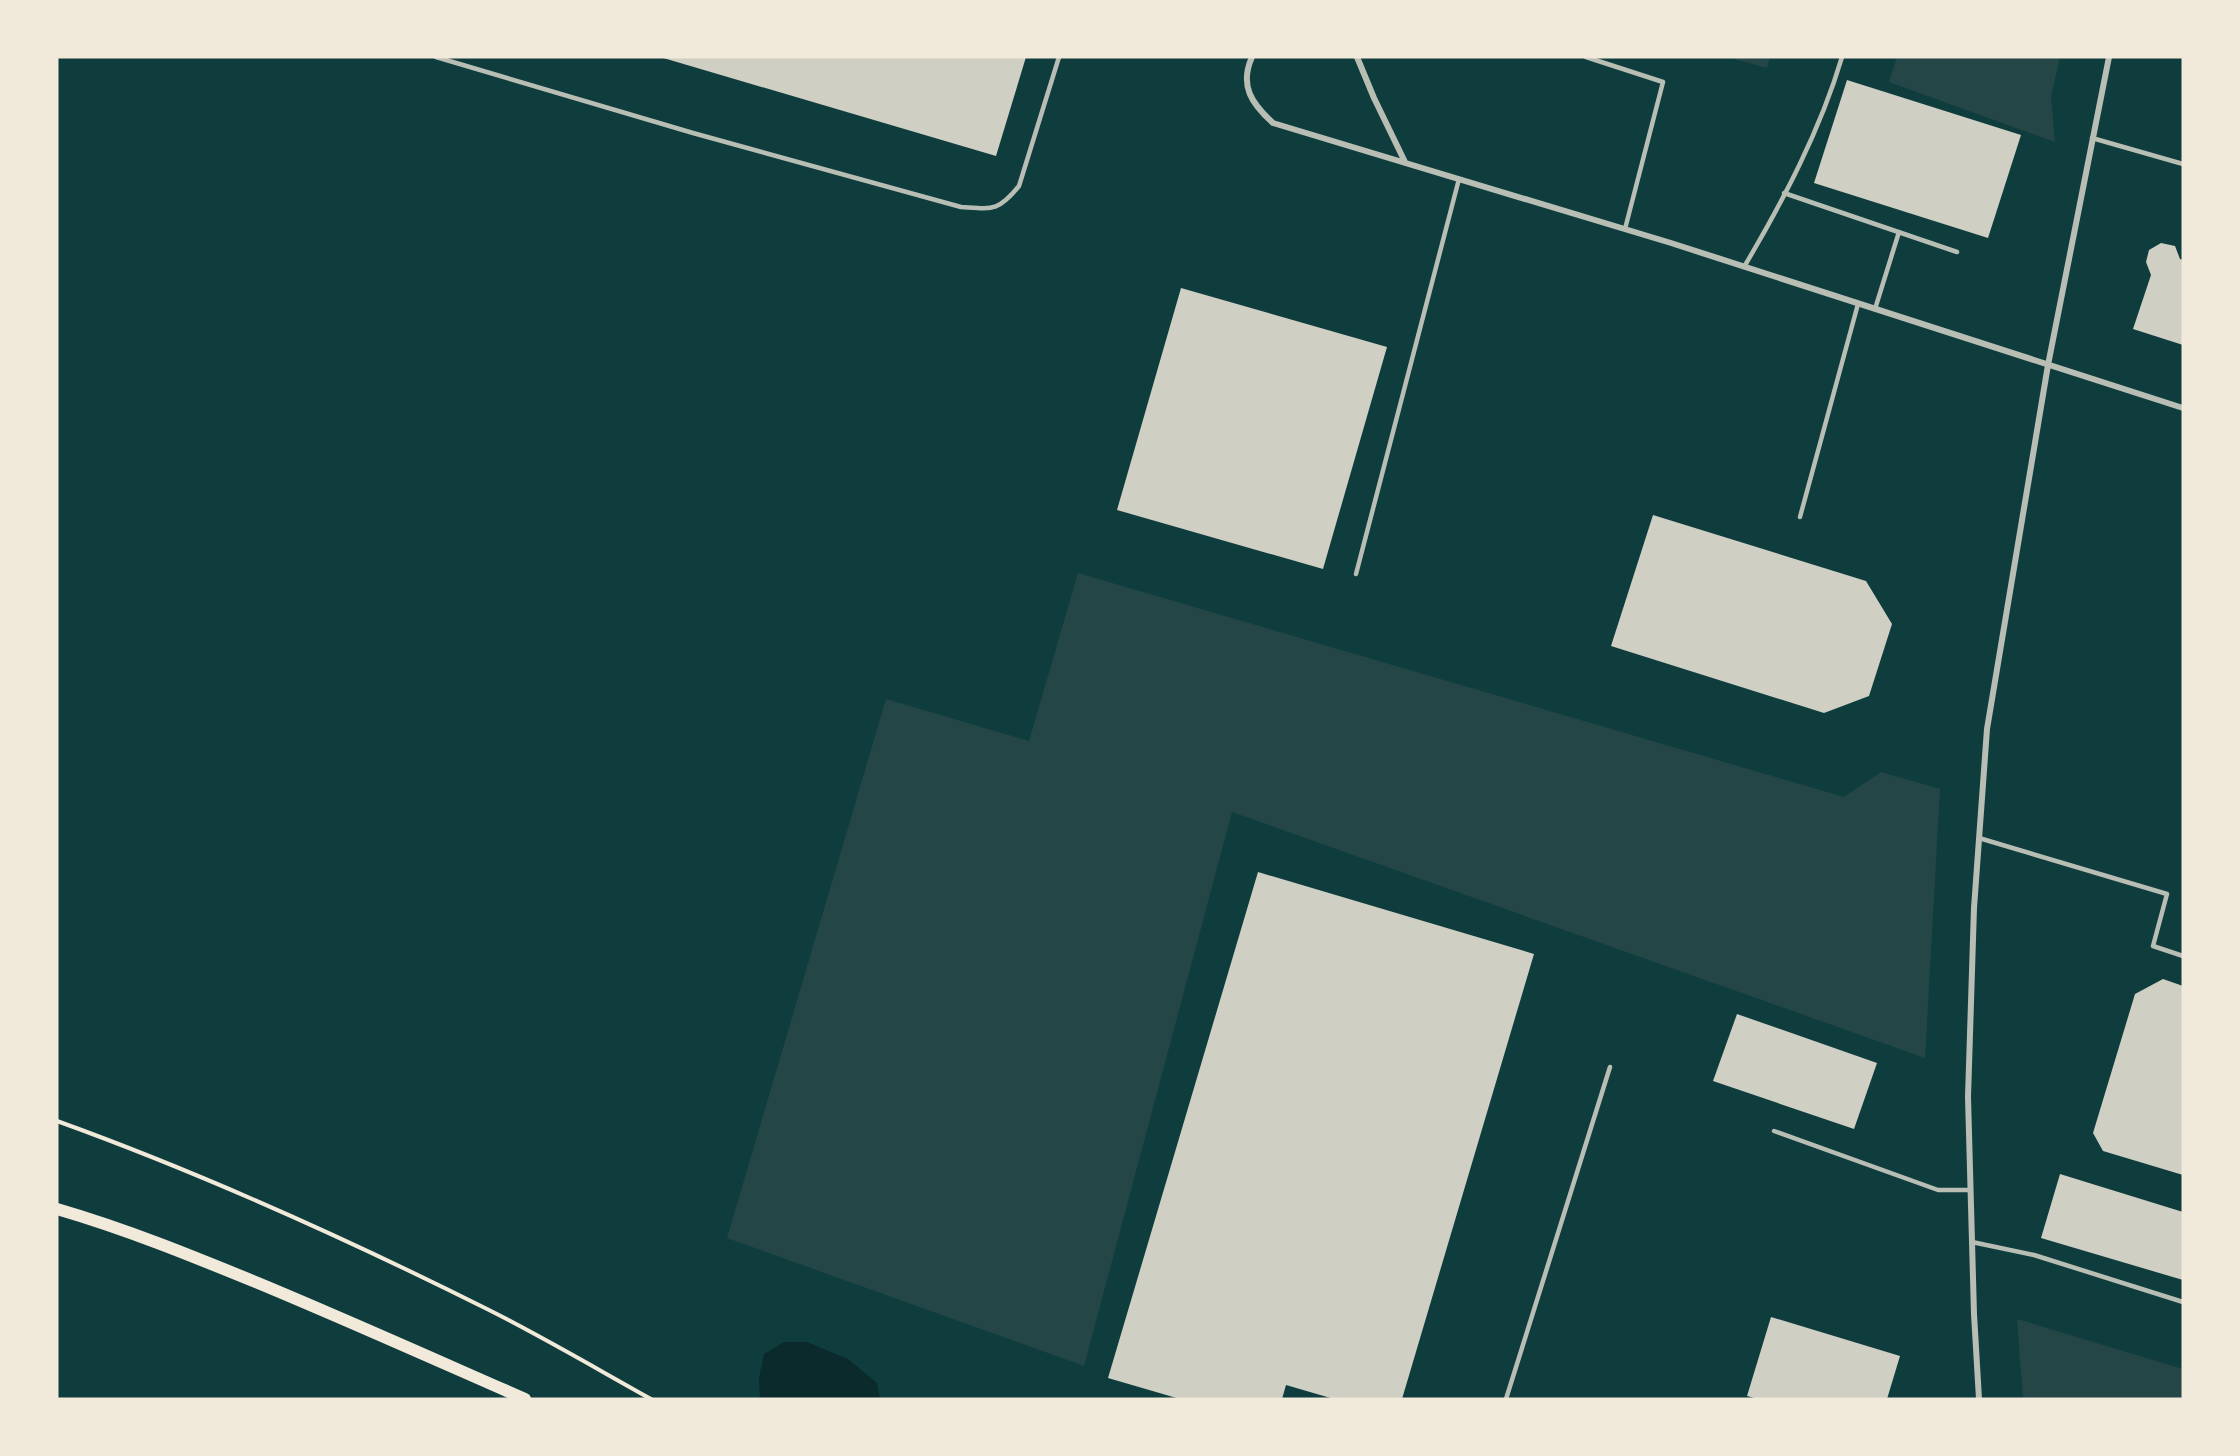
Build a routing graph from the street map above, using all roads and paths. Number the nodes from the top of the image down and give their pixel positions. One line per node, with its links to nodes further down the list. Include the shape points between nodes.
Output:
1 (436, 57): 2 (lane, via 949,204 991,209 1007,201 1019,186)
2 (1059, 57)
3 (1252, 57): 9 (street, via 1247,73 1250,98 1273,123)
4 (1357, 57): 9 (street)
5 (1586, 57): 13 (lane, via 1663,82)
6 (1842, 57): 12 (lane, via 1832,92)
7 (2109, 57): 8 (street)
8 (2092, 138): 10 (lane); 19 (street)
9 (1405, 162): 11 (street)
10 (2183, 164)
11 (1459, 179): 13 (street); 22 (lane)
12 (1784, 193): 14 (lane); 16 (lane)
13 (1625, 229): 16 (street)
14 (1899, 232): 15 (lane); 18 (lane)
15 (1957, 252)
16 (1744, 267): 17 (street)
17 (1858, 304): 18 (street); 21 (lane)
18 (1875, 309): 19 (street)
19 (2048, 365): 20 (street); 23 (street, via 1988,729)
20 (2183, 408)
21 (1800, 517)
22 (1356, 574)
23 (1979, 838): 24 (lane, via 2167,894 2153,946); 28 (street, via 1968,1097)
24 (2183, 956)
25 (1610, 1067): 34 (lane)
26 (57, 1121): 33 (path, via 315,1227 489,1310)
27 (1774, 1131): 28 (lane, via 1938,1190)
28 (1970, 1190): 30 (street)
29 (57, 1209): 32 (main road, via 198,1258)
30 (1972, 1242): 31 (lane, via 2034,1255); 35 (street)
31 (2183, 1302)
32 (525, 1399)
33 (651, 1399)
34 (1506, 1399)
35 (1979, 1399)

